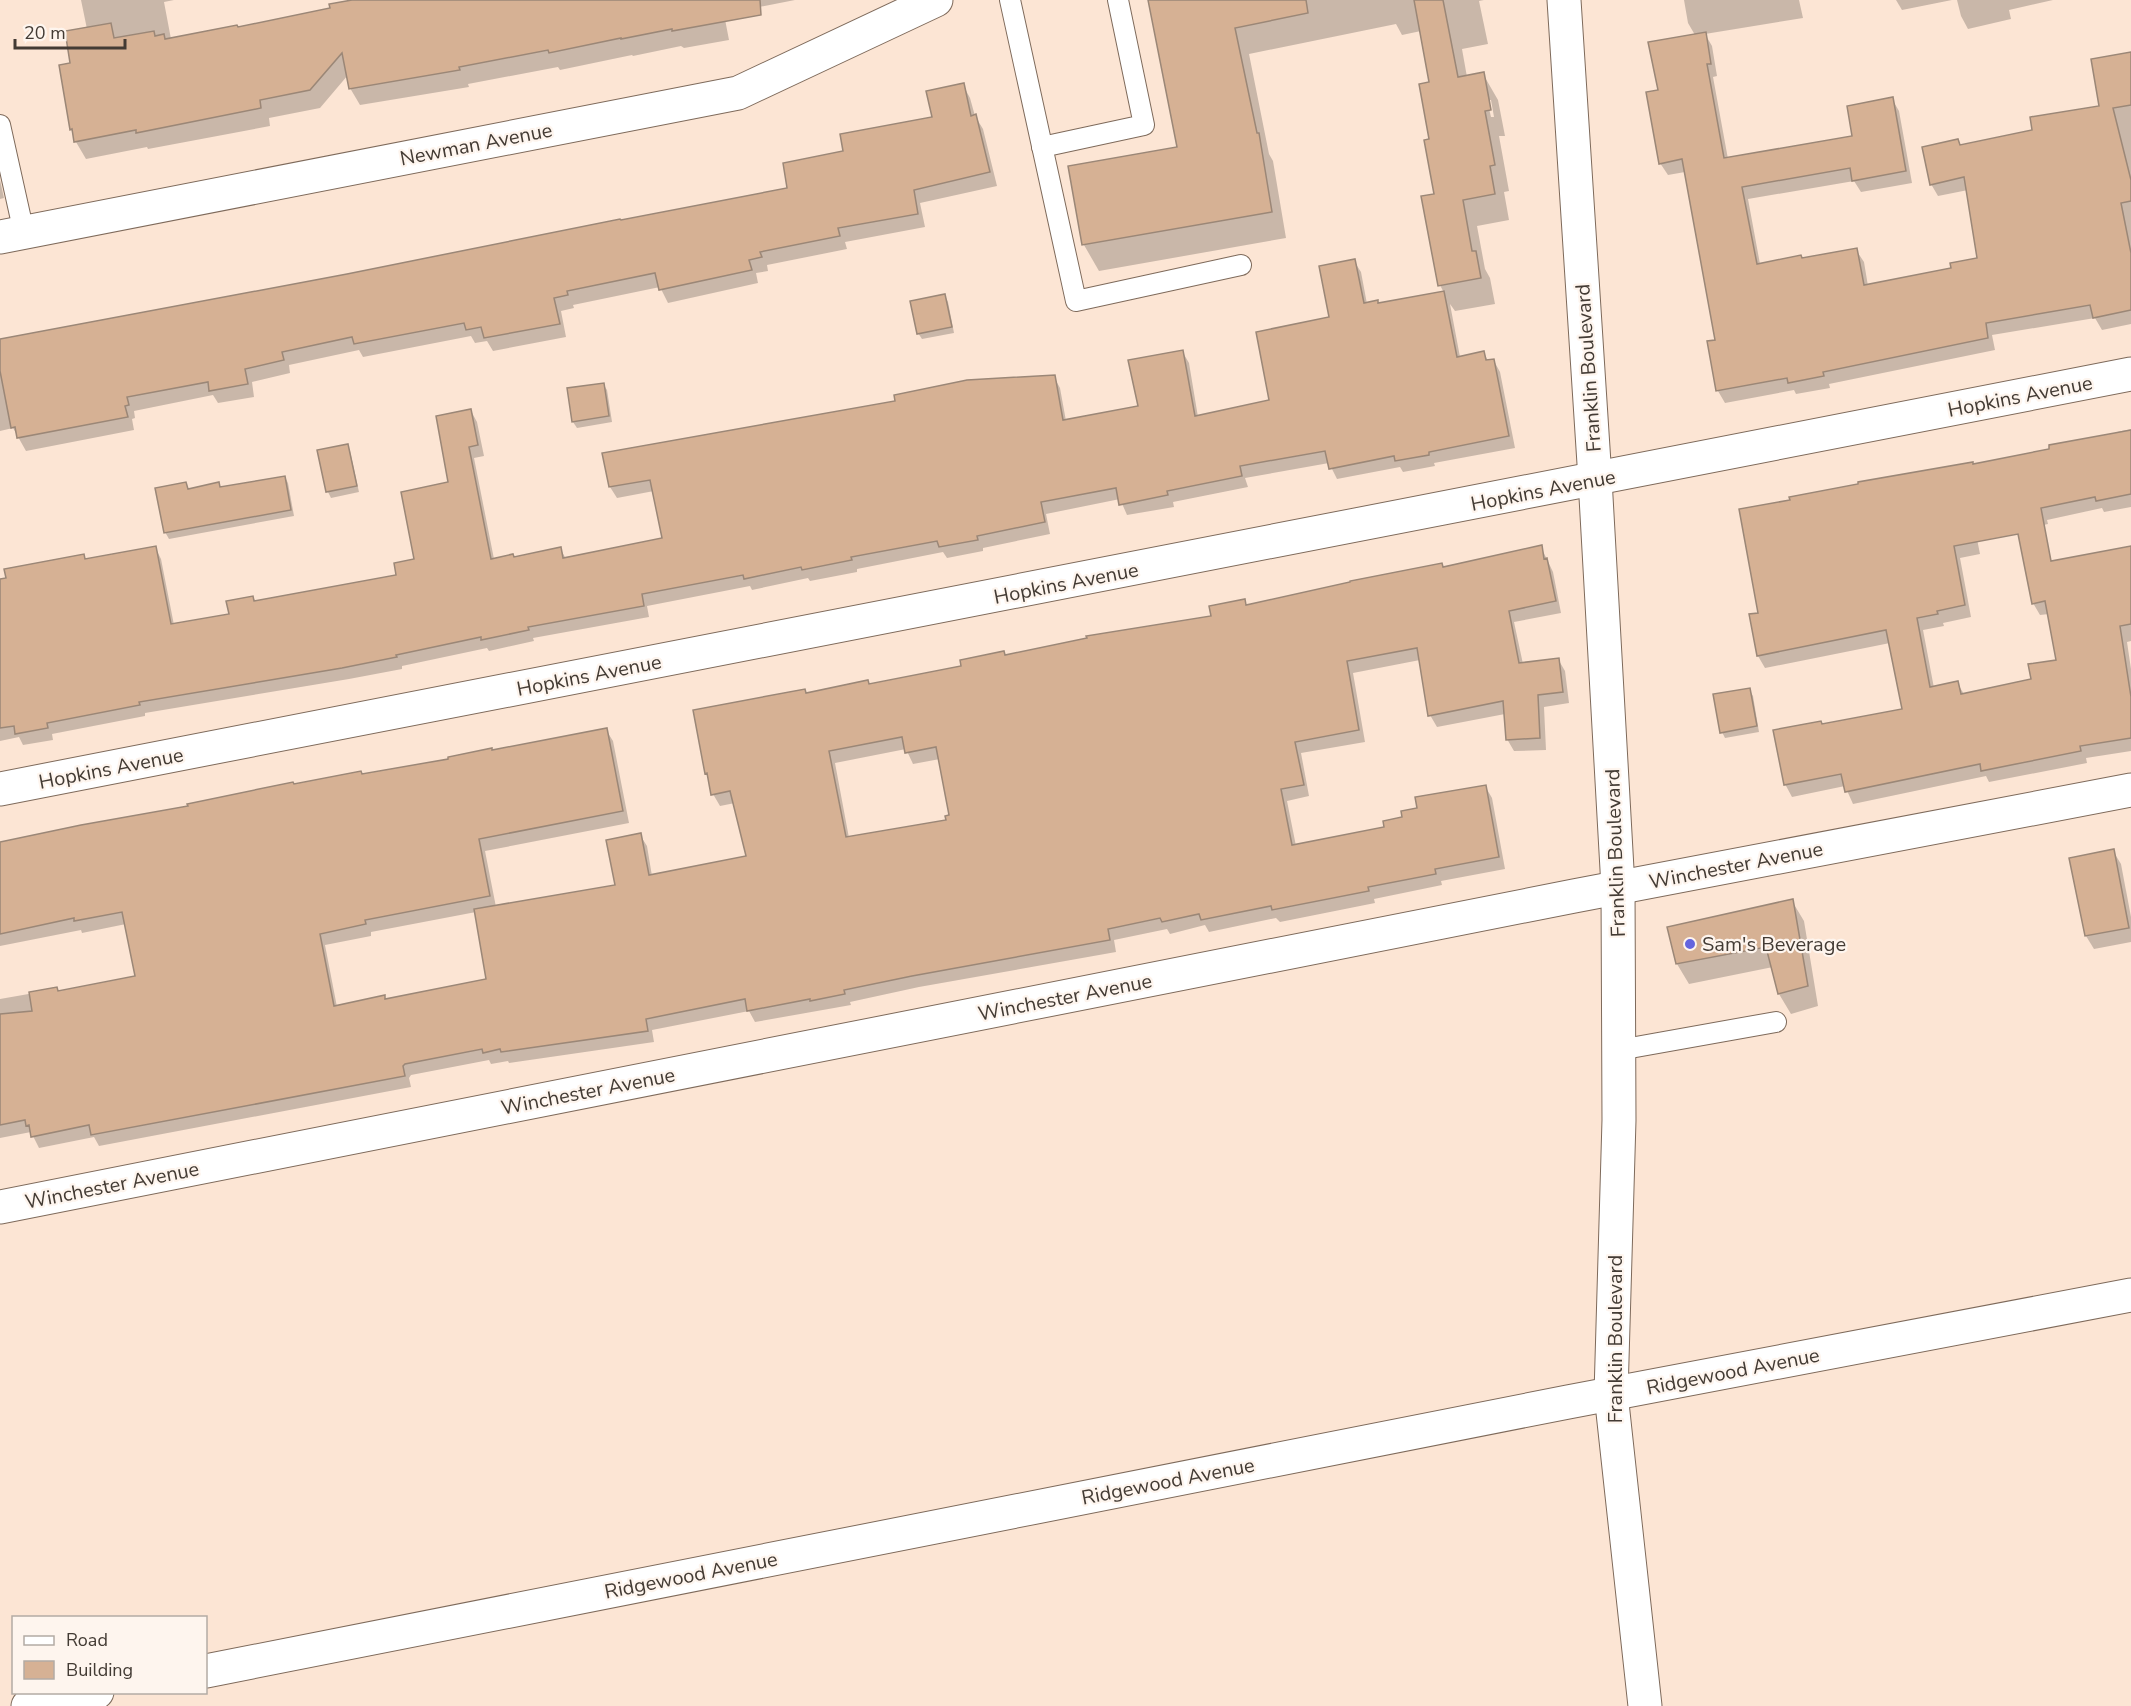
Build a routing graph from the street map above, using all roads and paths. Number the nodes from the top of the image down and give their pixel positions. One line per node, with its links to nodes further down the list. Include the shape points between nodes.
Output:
1 (936, 0): 7 (street, Newman Avenue, via 738,93)
2 (1010, 0): 6 (lane)
3 (1118, 0): 6 (lane, via 1144,125)
4 (1564, 0): 10 (street, Franklin Boulevard)
5 (0, 125): 7 (lane)
6 (1042, 147): 8 (lane, via 1076,301)
7 (12, 235)
8 (1241, 265)
9 (2131, 374): 10 (street, Hopkins Avenue)
10 (1595, 479): 11 (street, Hopkins Avenue); 13 (street, Franklin Boulevard)
11 (0, 789)
12 (2131, 790): 13 (street, Winchester Avenue)
13 (1618, 888): 15 (street, Franklin Boulevard); 16 (street, Winchester Avenue)
14 (1776, 1022): 15 (lane)
15 (1619, 1050): 18 (street, Franklin Boulevard)
16 (0, 1207)
17 (2131, 1295): 18 (street, Ridgewood Avenue)
18 (1611, 1394): 19 (street, Ridgewood Avenue); 22 (street, Franklin Boulevard)
19 (207, 1671)
20 (86, 1694): 21 (street)
21 (28, 1706)
22 (1645, 1706)

